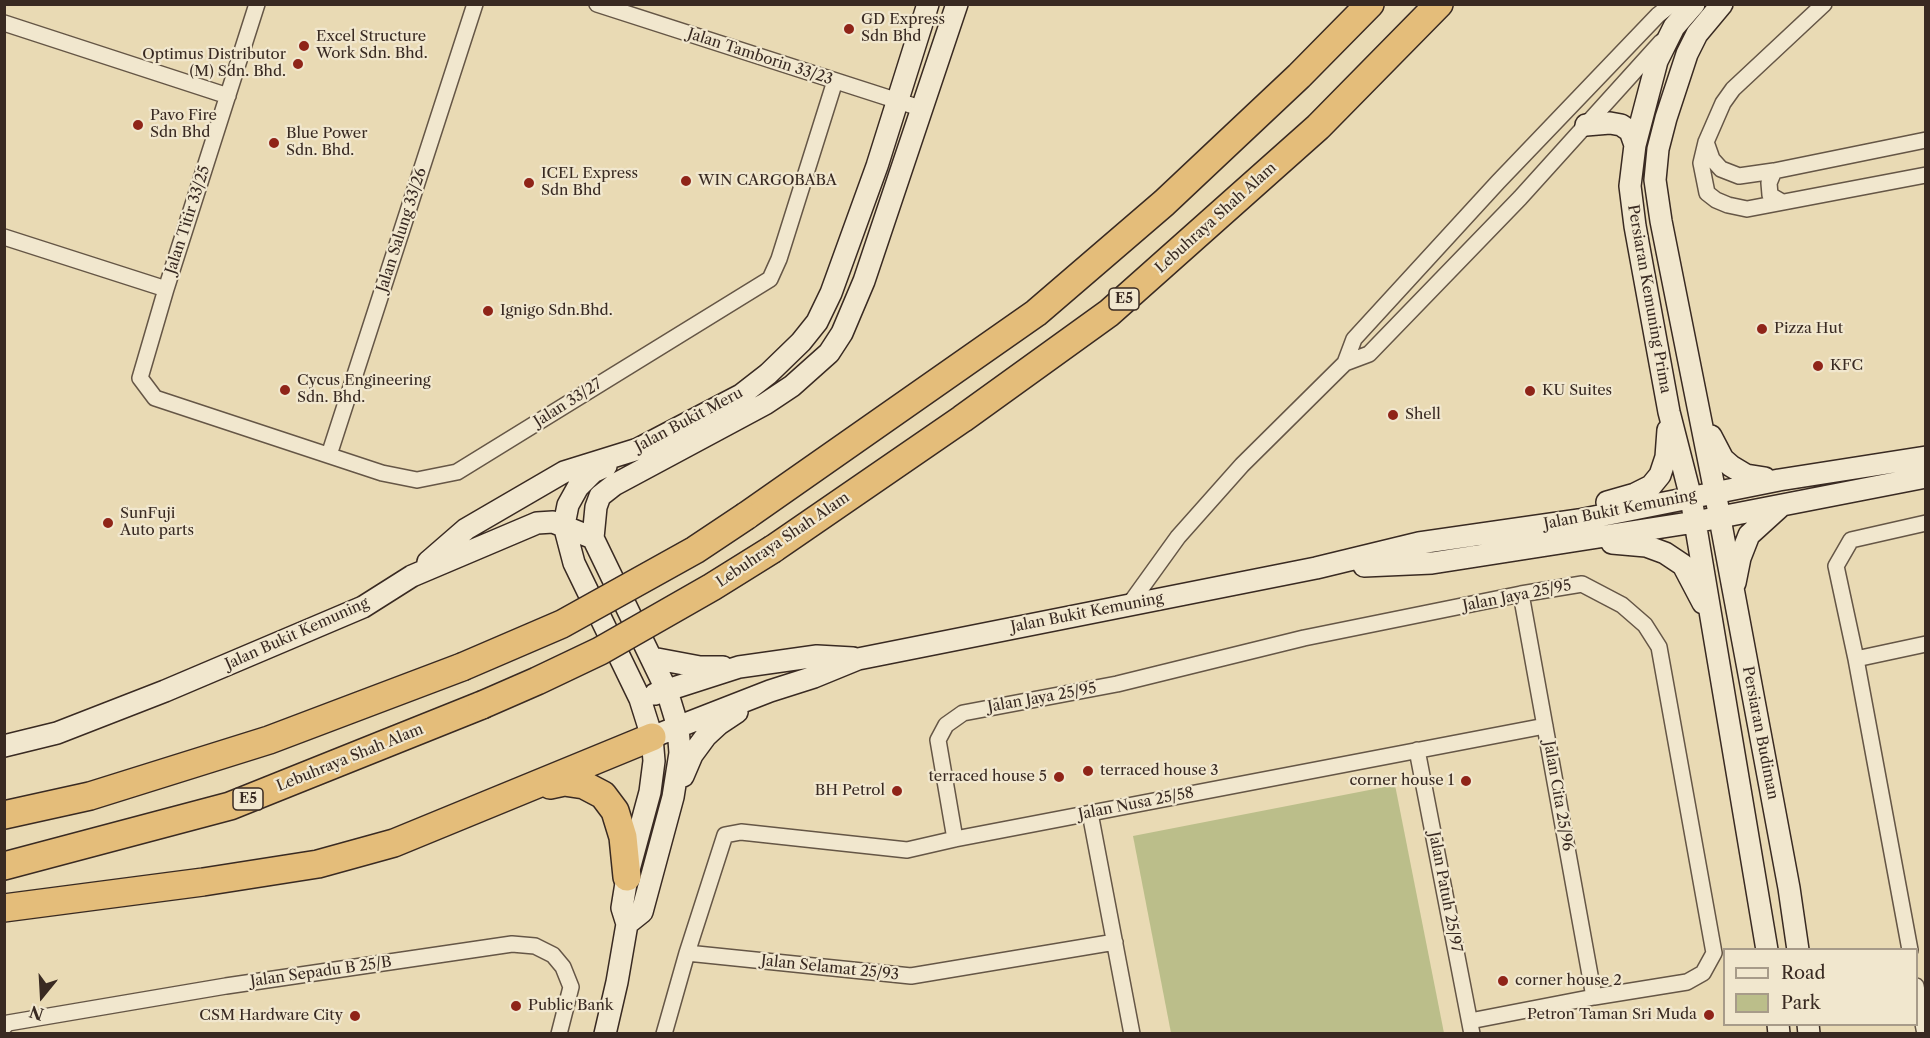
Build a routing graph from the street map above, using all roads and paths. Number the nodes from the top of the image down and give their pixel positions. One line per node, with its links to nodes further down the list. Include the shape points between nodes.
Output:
1 (257, 4): 15 (street, Jalan Titir 33/25)
2 (475, 4): 32 (street, Jalan Salung 33/26)
3 (597, 4): 14 (street, Jalan Tamborin 33/23)
4 (928, 4): 16 (main road, Jalan Bukit Meru)
5 (957, 4): 17 (main road, Jalan Bukit Meru)
6 (1370, 4): 68 (highway, bridge, via 1164,203 1036,313 685,556 562,624 462,667 268,740 90,796)
7 (1439, 4): 70 (highway, Lebuhraya Shah Alam / E5, bridge, via 1318,127 1109,313 773,549 712,587 600,651 537,681 230,806)
8 (1672, 4): 27 (street, via 1498,182 1354,339)
9 (1694, 4): 13 (main road, Persiaran Kemuning Prima)
10 (1720, 4): 13 (street); 29 (main road, Persiaran Kemuning Prima, via 1687,54 1666,118 1654,180)
11 (1824, 4): 20 (street, via 1733,89)
12 (4, 23): 15 (street)
13 (1674, 27): 18 (street); 21 (main road, Persiaran Kemuning Prima, via 1658,61)
14 (835, 81): 16 (street, Jalan Tamborin 33/23); 32 (street, Jalan 33/27, via 770,279 457,472 417,480)
15 (228, 96): 26 (street, Jalan Titir 33/25)
16 (897, 101): 17 (street, Jalan Tamborin 33/23); 31 (main road, Jalan Bukit Meru, via 862,209 817,322 783,360 741,395)
17 (922, 109): 44 (main road, Jalan Bukit Meru, via 864,281 829,353 765,404 614,485 600,496)
18 (1586, 125): 21 (main road, via 1622,125 1630,131); 27 (street, via 1369,354)
19 (1926, 140): 22 (street)
20 (1706, 142): 22 (street, via 1712,159 1721,169 1739,176); 24 (street, via 1701,163 1707,193 1728,206 1747,209)
21 (1635, 144): 30 (main road, Persiaran Kemuning Prima, via 1630,186 1635,226)
22 (1774, 171): 24 (street, via 1768,183 1770,195)
23 (1926, 175): 24 (street)
24 (1782, 202)
25 (4, 237): 26 (street)
26 (166, 290): 28 (street, Jalan Titir 33/25, via 140,378)
27 (1345, 363): 50 (street, via 1242,465 1178,537)
28 (155, 398): 32 (street, Jalan 33/27)
29 (1697, 402): 35 (main road, via 1723,459 1738,472); 36 (main road, Persiaran Kemuning Prima)
30 (1669, 412): 37 (main road, Persiaran Kemuning Prima); 40 (main road, via 1666,457 1651,486 1602,503)
31 (638, 449): 43 (main road, via 585,479 573,496); 47 (main road, Jalan Bukit Meru, via 564,472 466,529)
32 (329, 455)
33 (1926, 457): 35 (main road, Jalan Bukit Kemuning)
34 (1926, 477): 38 (main road, Jalan Bukit Kemuning)
35 (1779, 480): 36 (main road, Jalan Bukit Kemuning)
36 (1715, 492): 37 (main road, Jalan Bukit Kemuning); 39 (main road, Persiaran Kemuning Prima)
37 (1691, 498): 40 (main road, Jalan Bukit Kemuning); 41 (main road, Persiaran Kemuning Prima)
38 (1783, 505): 39 (main road, Jalan Bukit Kemuning); 49 (main road, via 1749,535)
39 (1719, 516): 41 (main road, Jalan Bukit Kemuning); 49 (main road, Persiaran Budiman)
40 (1579, 520): 46 (main road, Jalan Bukit Kemuning, via 1419,543)
41 (1695, 522): 45 (main road, Jalan Bukit Kemuning); 51 (main road, Persiaran Budiman)
42 (1926, 523): 54 (street, via 1851,540 1836,566)
43 (564, 525): 44 (main road, Jalan Bukit Kemuning); 47 (main road, Jalan Bukit Kemuning, via 537,523); 59 (main road, via 574,562)
44 (593, 538): 53 (main road)
45 (1561, 543): 46 (main road, Jalan Bukit Kemuning, via 1432,563); 51 (main road, via 1620,543 1665,553 1683,565)
46 (1316, 568): 50 (main road, Jalan Bukit Kemuning)
47 (412, 576): 63 (main road, Jalan Bukit Kemuning, via 363,607 165,691 57,733)
48 (1521, 594): 60 (street, Jalan Cita 25/96); 69 (street, Jalan Jaya 25/95, via 1304,638 1117,684 963,712 946,725 938,740); 82 (street, Jalan Jaya 25/95, via 1582,584 1622,605 1645,625 1661,658 1714,953 1703,973 1687,982)
49 (1733, 594): 72 (main road, Persiaran Budiman)
50 (1129, 605): 55 (main road, Jalan Bukit Kemuning)
51 (1711, 620): 73 (main road, Persiaran Budiman)
52 (1926, 644): 54 (street)
53 (652, 658): 56 (main road, via 700,667); 58 (main road)
54 (1856, 658): 79 (street)
55 (858, 659): 56 (main road, Jalan Bukit Kemuning, via 817,656); 57 (main road, Jalan Bukit Kemuning)
56 (739, 668): 58 (main road, Jalan Bukit Kemuning)
57 (770, 690): 61 (main road, Jalan Bukit Kemuning); 66 (main road, via 706,736 692,755)
58 (668, 691): 59 (main road, Jalan Bukit Kemuning); 61 (main road)
59 (640, 699): 62 (main road)
60 (1545, 726): 64 (street, Jalan Nusa 25/58); 82 (street, Jalan Cita 25/96)
61 (678, 727): 62 (main road, Jalan Bukit Kemuning); 66 (main road, via 680,753)
62 (652, 737): 65 (highway); 71 (main road, via 650,792)
63 (4, 746)
64 (1417, 750): 67 (street, Jalan Nusa 25/58); 84 (street, Jalan Patuh 25/97)
65 (530, 789): 71 (highway, via 564,782 585,785 603,795 615,811 623,837); 74 (highway, via 394,843 318,864)
66 (673, 797): 75 (main road, via 642,912)
67 (1090, 813): 69 (street, Jalan Nusa 25/58); 76 (street)
68 (4, 815)
69 (955, 839): 80 (street, Jalan Nusa 25/58, via 907,850 741,832 724,835)
70 (4, 866)
71 (627, 877): 75 (main road, via 622,908)
72 (1789, 888): 73 (main road, via 1782,879 1767,879); 78 (main road, Persiaran Budiman)
73 (1759, 902): 77 (main road, Persiaran Budiman)
74 (4, 908)
75 (627, 924): 86 (main road)
76 (1115, 942): 80 (street, Jalan Selamat 25/93, via 910,976); 88 (street)
77 (1767, 948)
78 (1798, 948)
79 (1910, 948)
80 (687, 953): 87 (street)
81 (1918, 992): 89 (street)
82 (1594, 997): 84 (street, Jalan Jaya 25/95)
83 (4, 1027): 85 (street, Jalan Sepadu B 25/B, via 8,1023 226,986 512,944 535,946 553,955 563,967 571,987)
84 (1471, 1027)
85 (559, 1034)
86 (604, 1034)
87 (664, 1034)
88 (1132, 1034)
89 (1925, 1034)

